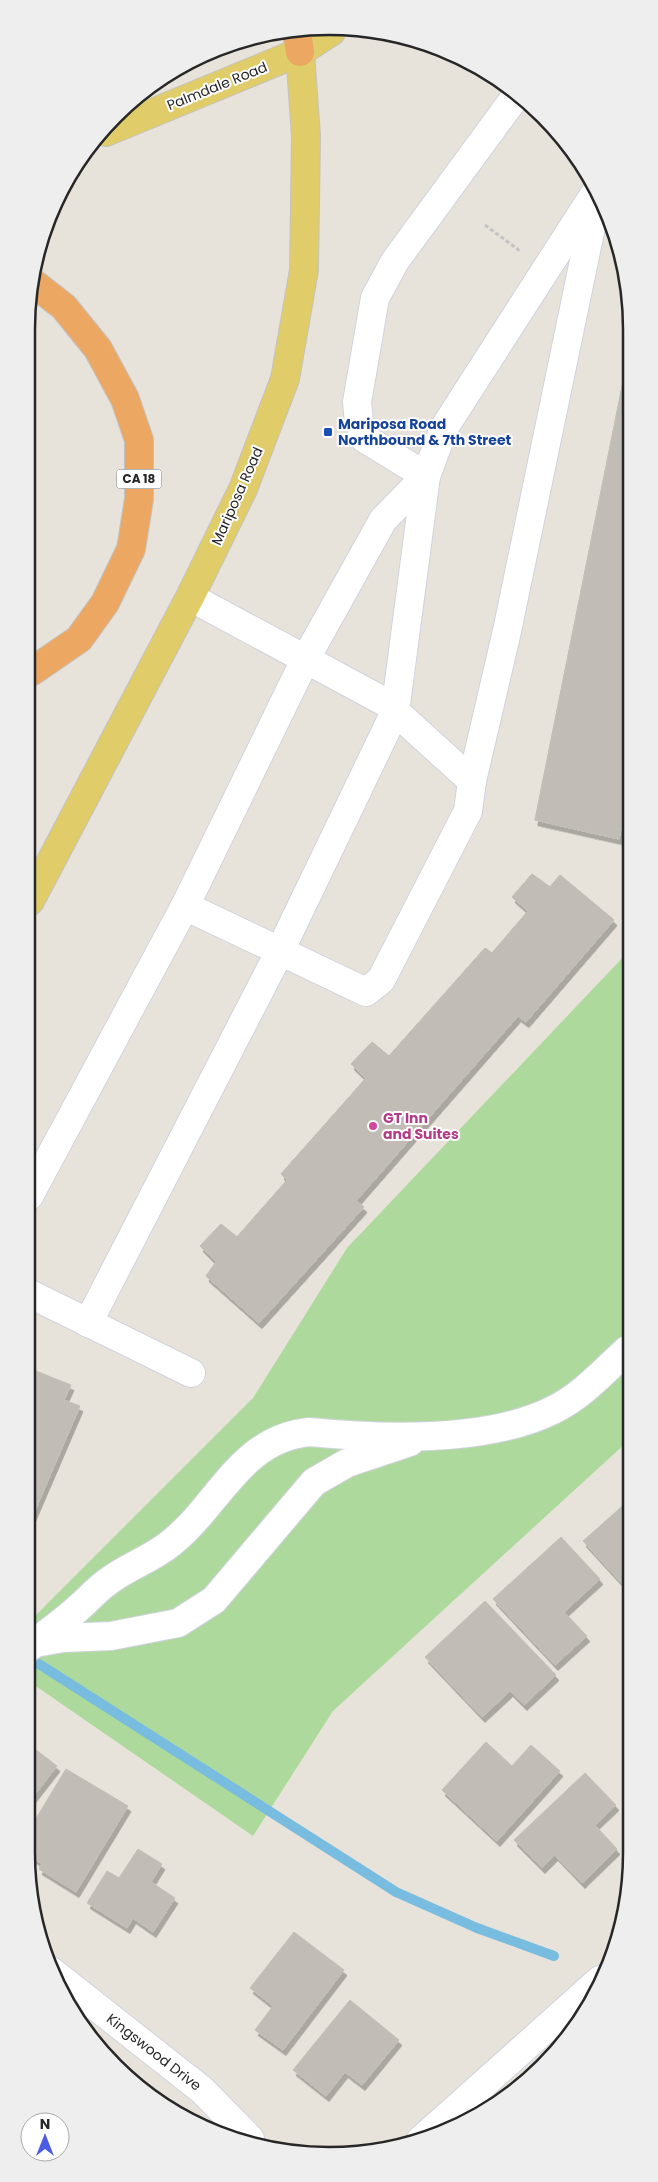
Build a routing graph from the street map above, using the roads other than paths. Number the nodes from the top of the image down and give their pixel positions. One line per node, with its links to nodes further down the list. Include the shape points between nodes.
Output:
1 (320, 35): 2 (main road, Palmdale Road)
2 (298, 42): 4 (main road, Palmdale Road); 9 (main road, Mariposa Road, via 306,136 304,270 285,379 243,489)
3 (513, 100): 8 (street, via 395,261 375,298 357,402 360,427 364,438)
4 (114, 128)
5 (593, 199): 8 (street, via 444,428)
6 (595, 204): 13 (street, via 507,631)
7 (39, 287): 11 (highway, CA 18, via 64,307 98,349 125,399 139,440 139,499 131,549 106,603 79,639)
8 (426, 476): 10 (street, via 383,520); 12 (street)
9 (190, 597): 10 (street); 14 (main road, Mariposa Road)
10 (304, 660): 12 (street, via 385,702); 15 (street)
11 (35, 669)
12 (395, 712): 13 (street); 16 (street)
13 (472, 781): 16 (street, via 468,811 381,980 366,992)
14 (35, 891)
15 (185, 906): 16 (street); 17 (street)
16 (280, 951): 19 (street)
17 (35, 1185)
18 (35, 1297): 19 (street)
19 (88, 1322): 21 (street)
20 (623, 1354): 22 (street, via 576,1396 554,1410 496,1429)
21 (191, 1373)
22 (430, 1435): 23 (street, via 310,1432 276,1439 243,1464 169,1546 107,1582); 24 (street, via 347,1463 314,1482 214,1600 178,1623 111,1636 63,1638)
23 (35, 1642)
24 (35, 1645)
25 (64, 1981): 28 (street, Kingswood Drive, via 202,2090)
26 (590, 1989): 27 (street)
27 (435, 2127)
28 (246, 2135)

